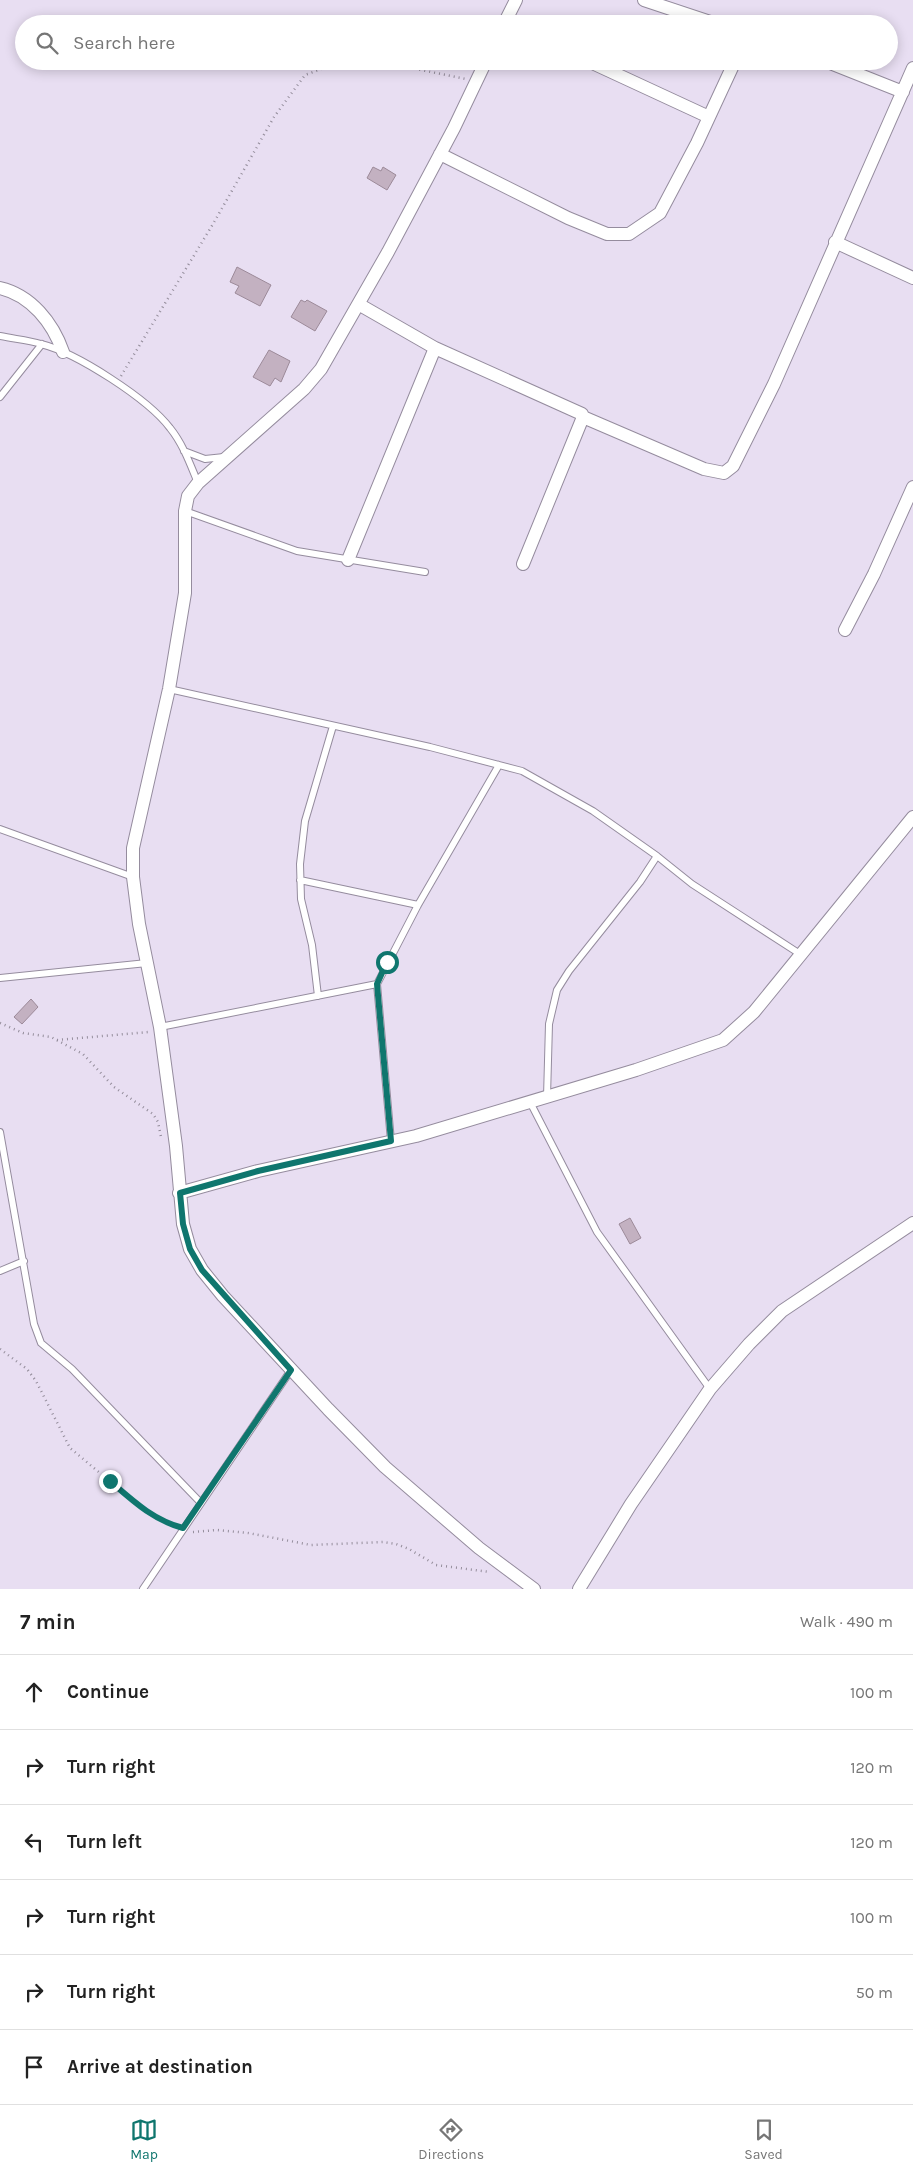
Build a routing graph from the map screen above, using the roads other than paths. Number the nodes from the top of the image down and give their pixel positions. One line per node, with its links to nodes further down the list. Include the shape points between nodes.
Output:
1 (516, 0): 3 (street)
2 (644, 0): 4 (street)
3 (509, 15)
4 (689, 15)
5 (913, 68): 10 (street)
6 (482, 70): 12 (street)
7 (607, 70): 11 (street)
8 (731, 70): 11 (street)
9 (847, 70): 10 (street)
10 (902, 92): 13 (street)
11 (709, 117): 12 (street, via 660,214 629,234 607,234 568,218)
12 (440, 154): 16 (street)
13 (835, 242): 14 (street); 22 (street, via 774,384 733,466 724,473 704,469)
14 (913, 278)
15 (0, 288): 20 (street, via 21,296 40,311 57,335)
16 (360, 305): 19 (street); 24 (street, via 310,383)
17 (0, 336): 18 (lane)
18 (42, 344): 20 (lane); 21 (lane)
19 (435, 348): 22 (street, via 578,411); 28 (street)
20 (64, 352): 23 (lane, via 117,382 157,413)
21 (0, 397)
22 (583, 417): 29 (street)
23 (184, 451): 24 (lane, via 206,459); 25 (lane)
24 (226, 457): 25 (street)
25 (198, 483): 27 (street, via 188,496)
26 (913, 487): 31 (street)
27 (185, 511): 28 (lane, via 297,552); 32 (street, via 185,593)
28 (348, 560): 30 (lane)
29 (523, 564)
30 (425, 572)
31 (845, 630)
32 (170, 689): 33 (lane); 38 (street, via 133,848)
33 (333, 726): 34 (lane); 39 (lane, via 304,821)
34 (499, 765): 37 (lane, via 522,771 547,784 593,811); 40 (lane)
35 (913, 817): 41 (street)
36 (0, 829): 38 (lane)
37 (657, 856): 41 (lane, via 692,884); 47 (lane, via 557,990 549,1024)
38 (133, 877): 42 (street)
39 (300, 880): 40 (lane); 45 (lane)
40 (418, 905): 44 (lane)
41 (800, 954): 47 (street, via 754,1012 723,1040)
42 (146, 963): 43 (lane); 46 (street)
43 (0, 978)
44 (377, 984): 45 (lane); 50 (lane)
45 (318, 996): 46 (lane)
46 (160, 1029): 52 (street)
47 (547, 1098): 48 (street)
48 (530, 1102): 50 (street); 57 (lane, via 597,1232)
49 (0, 1132): 51 (lane)
50 (391, 1141): 52 (street, via 258,1171)
51 (2, 1157): 54 (lane)
52 (180, 1193): 56 (street, via 190,1249 202,1270)
53 (913, 1223): 57 (street, via 782,1311)
54 (24, 1261): 55 (lane); 58 (lane, via 34,1324 41,1343 72,1370)
55 (0, 1271)
56 (291, 1370): 58 (lane); 60 (street, via 392,1473 451,1525)
57 (710, 1389): 61 (street, via 631,1504)
58 (200, 1502): 59 (lane)
59 (143, 1589)
60 (534, 1589)
61 (579, 1589)

